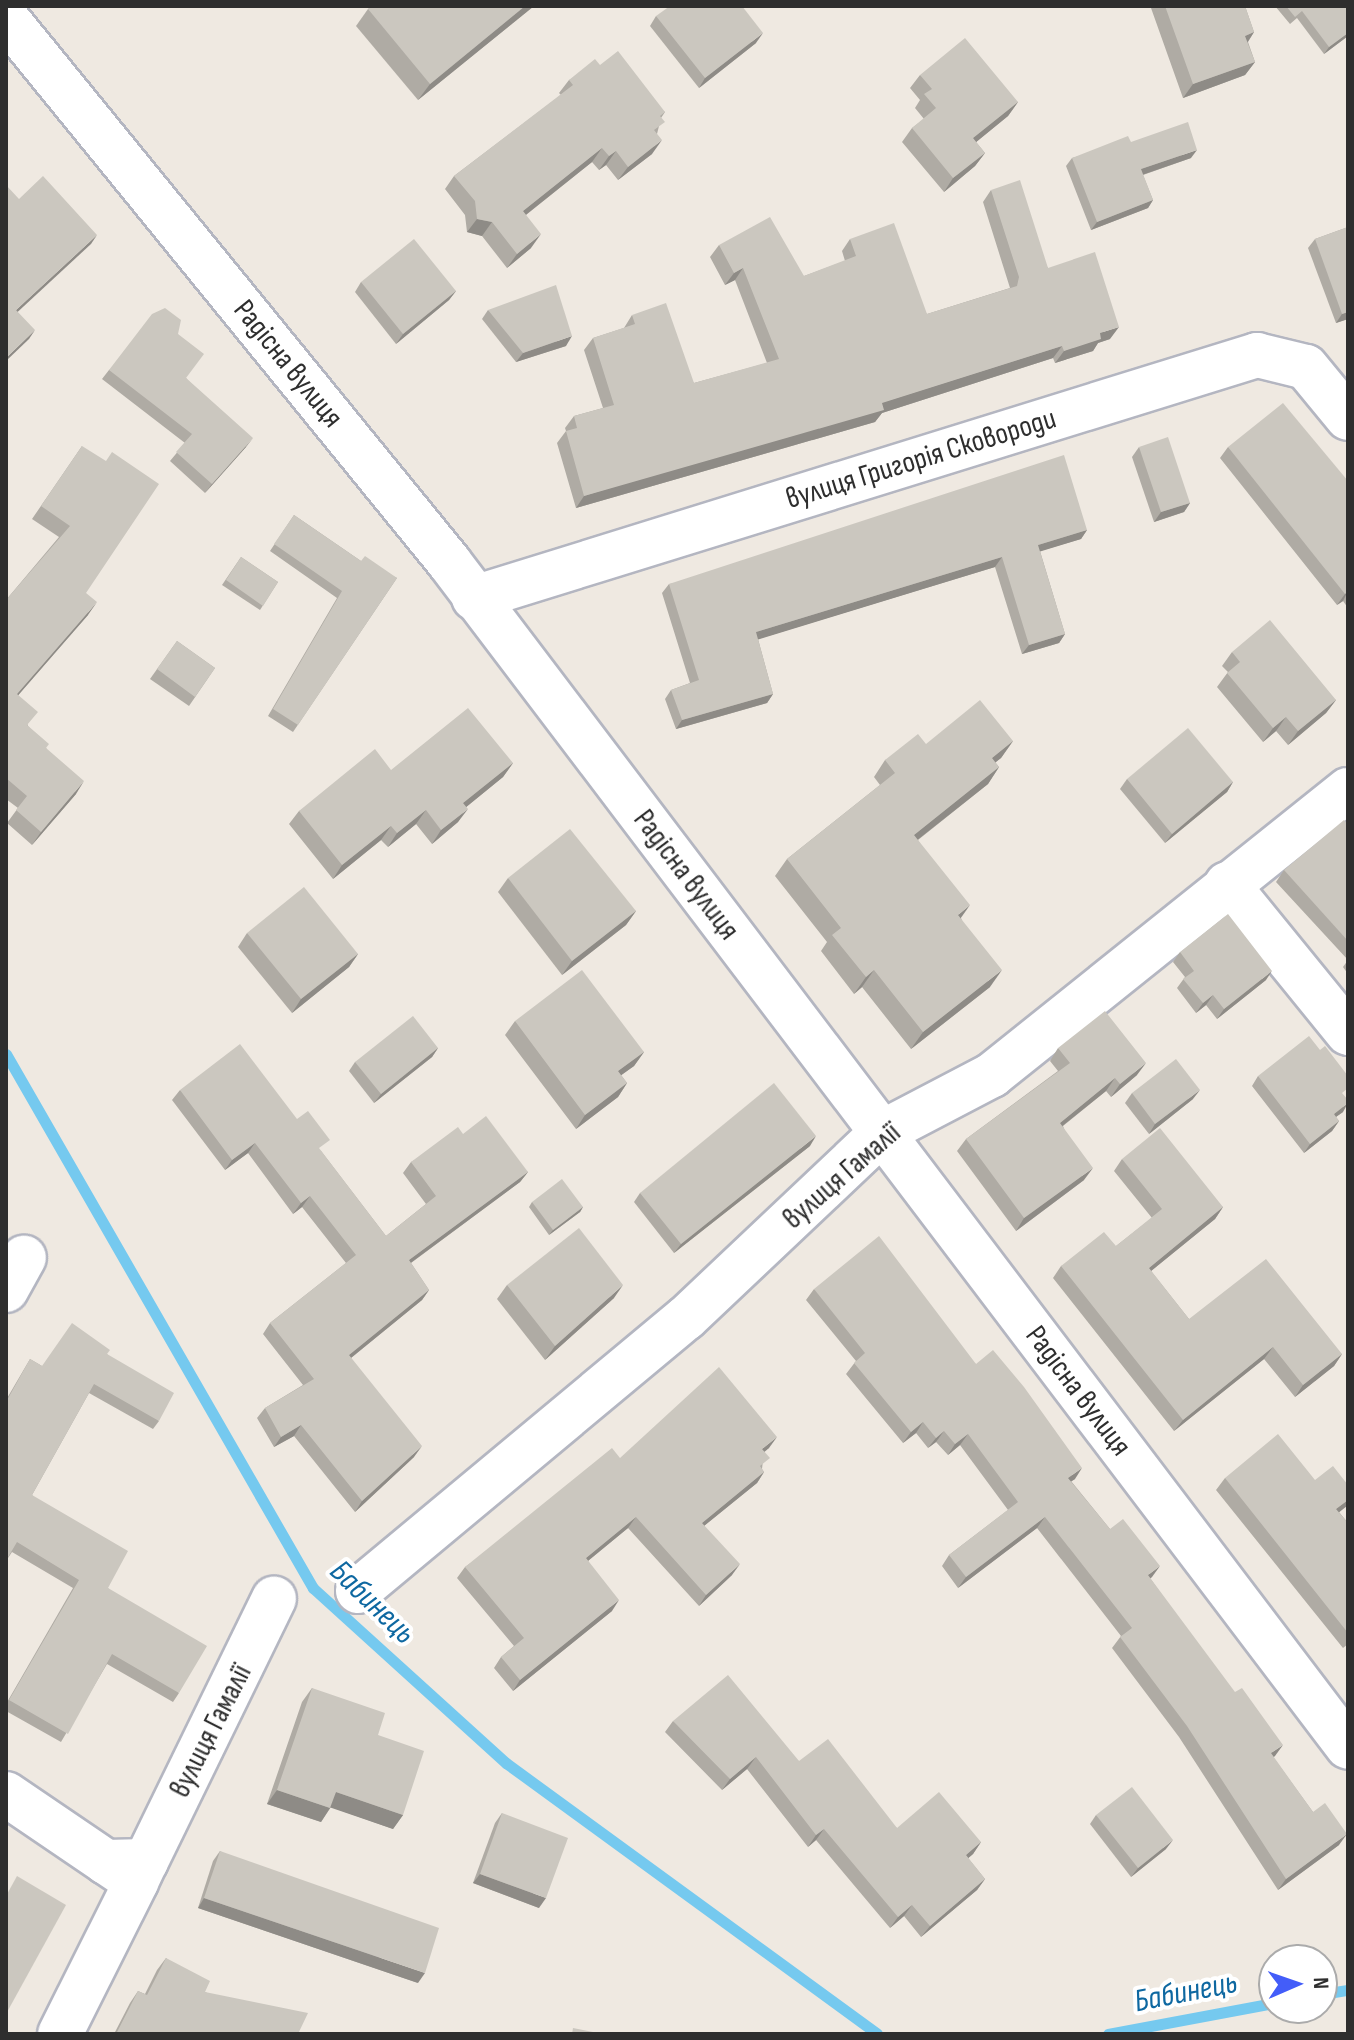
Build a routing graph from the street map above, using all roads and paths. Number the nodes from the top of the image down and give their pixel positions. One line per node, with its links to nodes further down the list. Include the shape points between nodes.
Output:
1 (6, 18): 3 (street, Радісна вулиця)
2 (1348, 418): 3 (street, вулиця Григорія Сковороди, via 1306,367 1257,355)
3 (474, 598): 7 (street, Радісна вулиця)
4 (1348, 790): 5 (street, вулиця Гамалії)
5 (1227, 884): 6 (street); 7 (street, вулиця Гамалії, via 992,1075)
6 (1348, 1033)
7 (883, 1132): 8 (street, вулиця Гамалії, via 686,1318); 10 (street, Радісна вулиця)
8 (358, 1591)
9 (274, 1599): 12 (street, вулиця Гамалії)
10 (1348, 1747)
11 (6, 1794): 12 (street)
12 (130, 1869): 13 (street, вулиця Гамалії)
13 (60, 2034)

